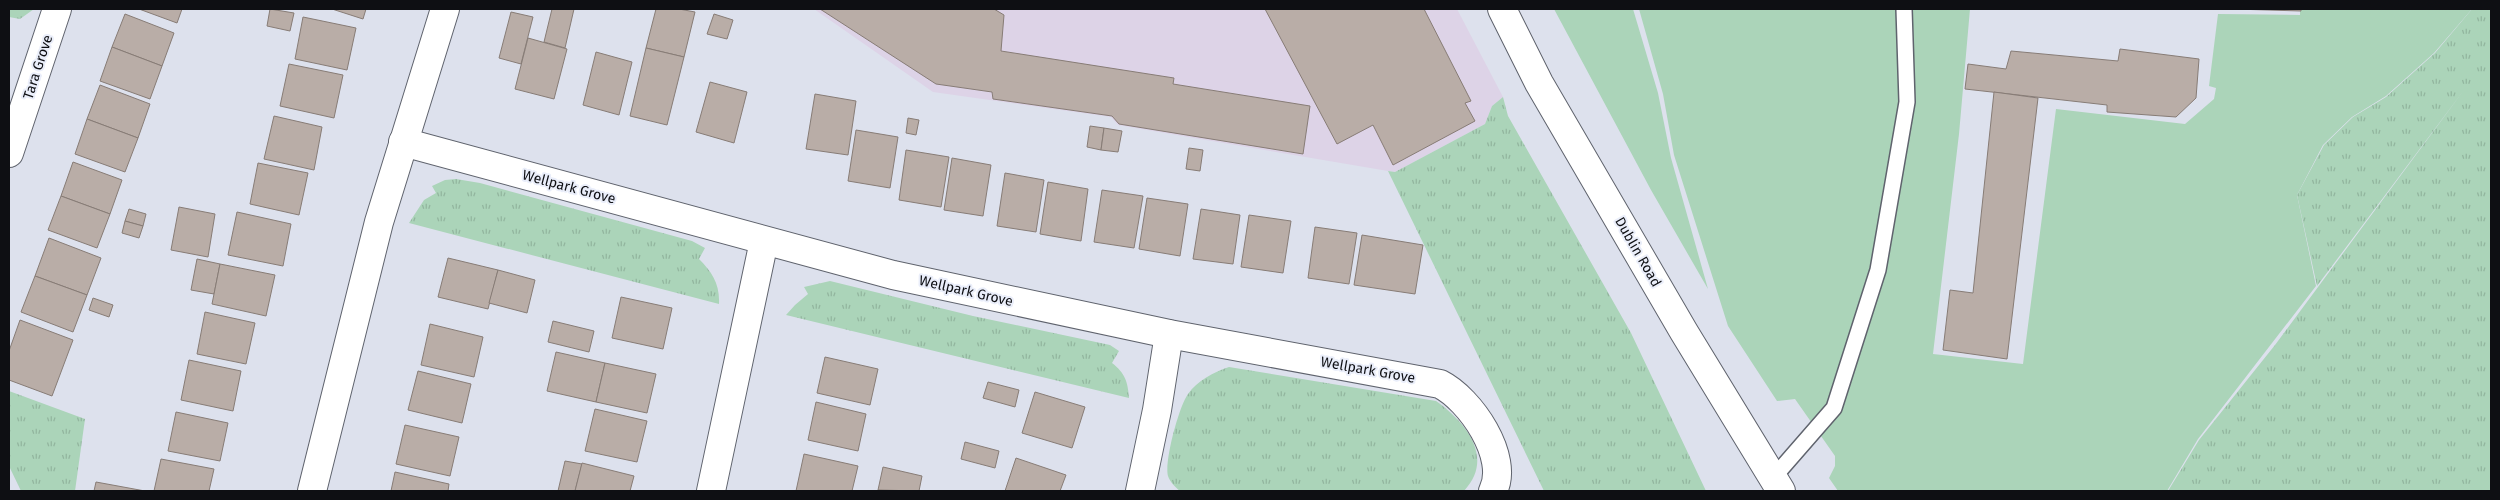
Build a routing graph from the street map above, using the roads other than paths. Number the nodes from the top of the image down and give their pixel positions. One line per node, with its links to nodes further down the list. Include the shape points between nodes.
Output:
1 (57, 9): 6 (street, Tara Grove)
2 (445, 9): 5 (street)
3 (1502, 9): 9 (street, Dublin Road, via 1539,83)
4 (1904, 9): 9 (lane, via 1906,102 1878,270 1834,408)
5 (403, 142): 7 (street, Wellpark Grove); 10 (street)
6 (9, 153)
7 (764, 241): 8 (street, Wellpark Grove, via 985,296); 11 (street)
8 (1169, 334): 12 (street); 13 (street, Wellpark Grove, via 1424,380 1451,390 1479,420 1491,447 1497,484)
9 (1777, 485)
10 (312, 491)
11 (711, 491)
12 (1140, 491)
13 (1493, 491)

